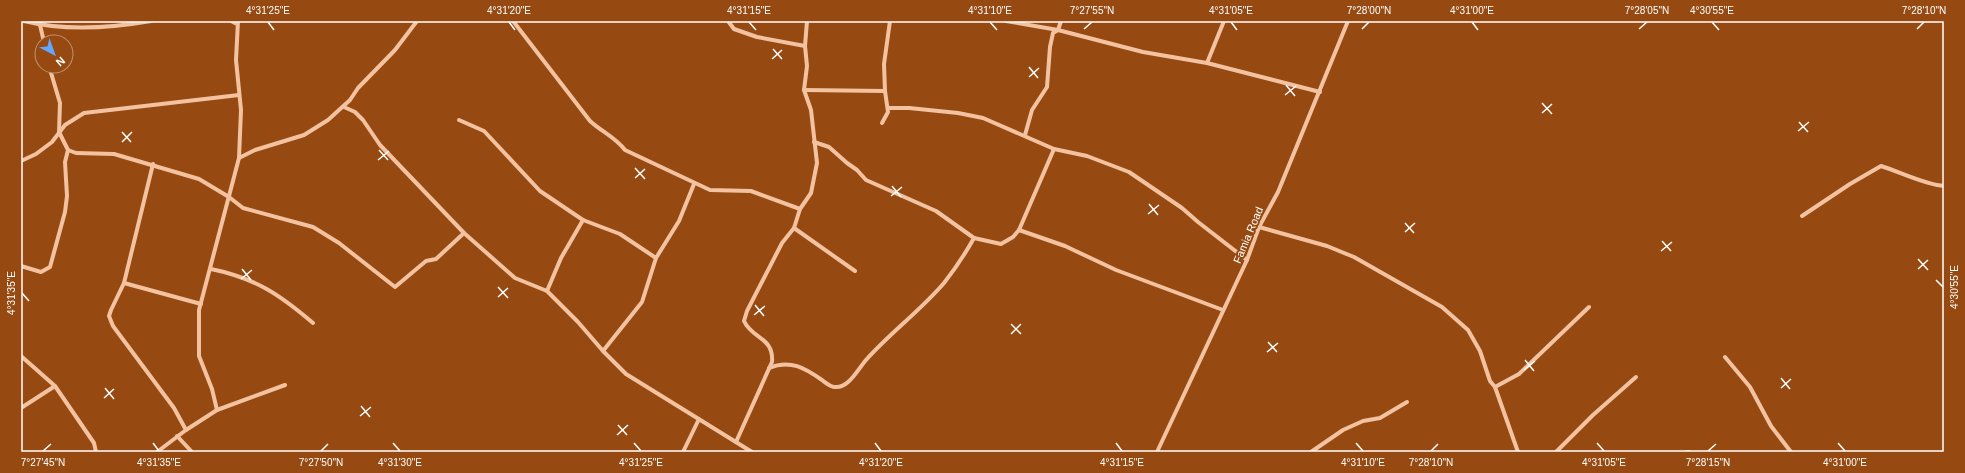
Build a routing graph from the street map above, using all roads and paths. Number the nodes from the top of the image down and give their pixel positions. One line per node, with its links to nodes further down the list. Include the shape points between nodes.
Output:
1 (24, 21): 15 (street)
2 (151, 21): 14 (street)
3 (231, 21): 16 (street)
4 (417, 21): 27 (street)
5 (513, 21): 39 (street, via 598,129 616,138 626,150)
6 (728, 21): 17 (street)
7 (733, 21): 17 (street)
8 (807, 21): 20 (street)
9 (890, 21): 24 (street, via 884,64)
10 (1006, 21): 18 (street)
11 (1061, 21): 18 (street)
12 (1224, 21): 21 (street)
13 (1348, 21): 25 (street, Famia Road)
14 (140, 22): 15 (street, via 82,27)
15 (41, 23): 19 (street)
16 (238, 23): 26 (street, via 236,60)
17 (734, 29): 20 (street, via 757,37)
18 (1058, 30): 21 (street, via 1143,52); 32 (street, via 1053,33 1050,46 1047,87 1032,110)
19 (43, 34)
20 (805, 46): 23 (street, via 807,66)
21 (1207, 63): 25 (street)
22 (52, 74): 31 (street, via 60,103)
23 (804, 90): 24 (street); 33 (street, via 811,110)
24 (885, 91): 28 (street)
25 (1320, 92): 45 (street, Famia Road, via 1278,192)
26 (239, 95): 31 (street, via 84,113); 36 (street)
27 (344, 107): 36 (street, via 304,134); 48 (street, via 355,112 363,120 380,145)
28 (888, 108): 30 (street); 32 (street, via 958,113 983,118)
29 (458, 120): 44 (street, via 484,131 540,191)
30 (882, 123)
31 (59, 132): 35 (street); 37 (street, via 52,142)
32 (1025, 135): 34 (street)
33 (814, 142): 42 (street, via 817,163 812,193); 49 (street, via 829,147 866,180 936,211)
34 (1054, 149): 47 (street); 51 (street, via 1087,156 1129,172 1182,208)
35 (68, 150): 38 (street, via 76,153 114,154); 52 (street, via 65,162 65,212 50,267 41,272)
36 (239, 158): 41 (street)
37 (21, 161)
38 (153, 164): 41 (street, via 199,178); 55 (street)
39 (694, 184): 42 (street, via 710,190 751,191); 50 (street, via 678,221)
40 (1944, 186): 43 (street, via 1934,185 1881,166)
41 (229, 197): 48 (street, via 249,211 313,227 339,243 396,287 426,261 436,259); 53 (street)
42 (800, 209): 46 (street)
43 (1802, 216)
44 (583, 220): 50 (street, via 620,234); 56 (street, via 561,258)
45 (1259, 227): 51 (street, Famia Road); 68 (street, via 1326,246 1354,257 1442,307 1468,330)
46 (794, 228): 54 (street); 64 (street, via 782,243 744,321 746,326 770,347 772,362)
47 (1019, 230): 49 (street, via 1001,244); 59 (street, via 1066,246 1116,270)
48 (464, 234): 56 (street, via 515,278)
49 (974, 238): 64 (street, via 944,283 843,385 830,386 804,368 792,364 778,364)
50 (656, 258): 61 (street, via 642,302)
51 (1247, 260): 59 (street, Famia Road)
52 (21, 266)
53 (211, 269): 57 (street); 60 (street, via 235,274 261,285 288,302)
54 (855, 271)
55 (124, 283): 57 (street); 73 (street, via 111,310 111,321 174,408)
56 (547, 291): 61 (street)
57 (201, 304): 71 (street, via 200,356)
58 (1589, 308): 68 (street, via 1519,374)
59 (1223, 310): 81 (street, Famia Road)
60 (313, 323)
61 (603, 352): 72 (street, via 626,374)
62 (21, 356): 67 (street)
63 (1725, 357): 87 (street, via 1750,388 1771,426)
64 (769, 368): 75 (street)
65 (1636, 377): 84 (street)
66 (285, 384): 71 (street)
67 (55, 386): 70 (street); 76 (street, via 94,443)
68 (1495, 387): 83 (street)
69 (1407, 402): 82 (street, via 1380,418 1363,421 1343,430)
70 (21, 408)
71 (217, 410): 73 (street)
72 (699, 419): 75 (street); 79 (street)
73 (186, 430): 74 (street)
74 (177, 436): 77 (street); 78 (street)
75 (736, 442): 80 (street)
76 (96, 452)
77 (157, 452)
78 (192, 452)
79 (683, 452)
80 (752, 452)
81 (1157, 452)
82 (1311, 452)
83 (1518, 452)
84 (1556, 452)
85 (1686, 452): 86 (street)
86 (1689, 452)
87 (1791, 452)

